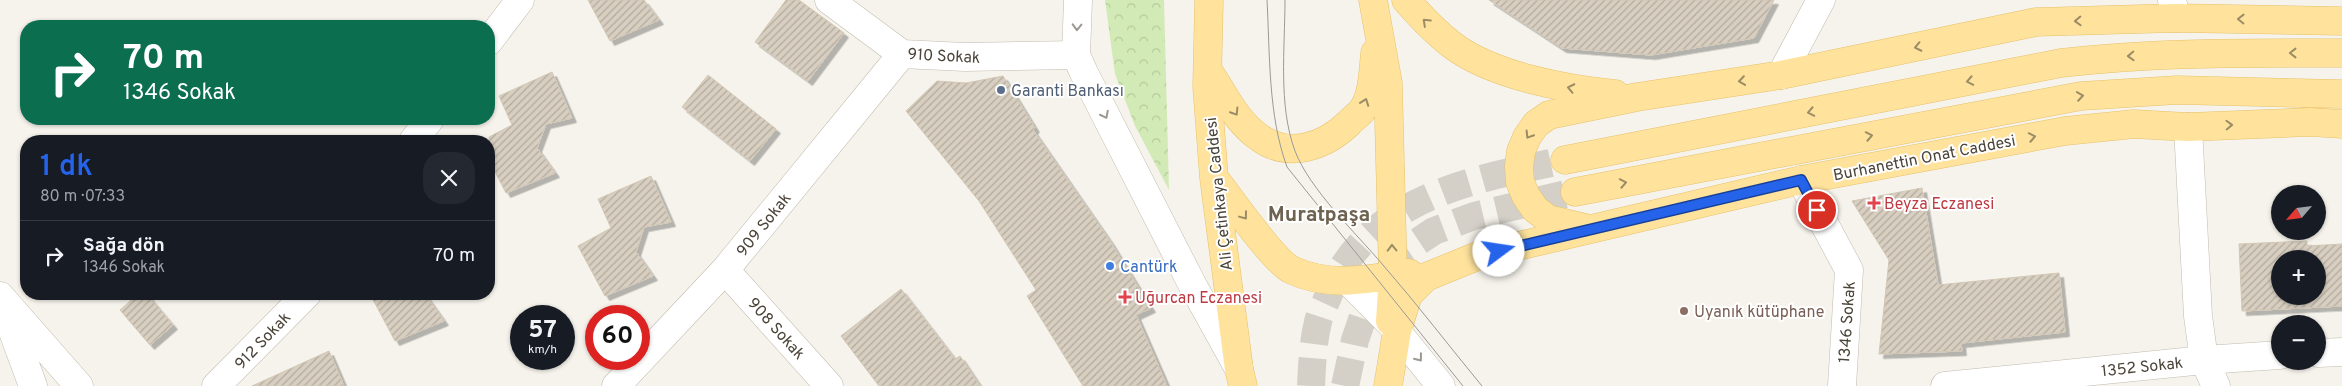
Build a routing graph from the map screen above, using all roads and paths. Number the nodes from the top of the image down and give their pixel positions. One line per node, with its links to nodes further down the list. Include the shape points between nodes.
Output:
1 (520, 0): 11 (street)
2 (829, 0): 13 (street, 910 Sokak)
3 (1078, 0): 14 (street, one-way to 14)
4 (1209, 0): 15 (main road, Ali Çetinkaya Caddesi)
5 (1373, 0): 10 (main road)
6 (1406, 0): 18 (main road, one-way to 6, via 1588,92 1506,71 1453,46)
7 (1821, 0): 16 (street)
8 (2174, 9): 9 (main road, one-way to 8); 16 (main road, one-way to 16, via 2036,22)
9 (2342, 21)
10 (1378, 29): 15 (main road, one-way to 10, via 1240,121 1260,139 1289,150 1317,145 1338,134 1363,109 1372,84); 30 (main road, one-way to 10, via 1388,83)
11 (495, 33)
12 (2342, 53): 23 (main road, one-way to 23, via 2210,52 2118,56 2061,63)
13 (902, 54): 14 (street, 910 Sokak, via 965,57); 29 (street, 909 Sokak)
14 (1076, 55): 39 (street, one-way to 39)
15 (1208, 72): 24 (main road, Ali Çetinkaya Caddesi)
16 (1781, 75): 18 (main road, one-way to 18)
17 (2342, 94): 26 (main road, Burhanettin Onat Caddesi, one-way to 17, via 2081,96 2177,90)
18 (1637, 97): 27 (main road, one-way to 27, via 1548,115 1532,130 1521,151 1518,166 1520,182 1535,209 1548,218)
19 (2342, 124): 21 (main road, Burhanettin Onat Caddesi, one-way to 19, via 2310,122)
20 (425, 125): 22 (street)
21 (2188, 127): 25 (main road, Burhanettin Onat Caddesi, one-way to 21, via 2065,131 2134,124); 38 (street, via 2198,316)
22 (418, 135)
23 (1565, 160)
24 (1214, 178): 31 (main road, one-way to 31, via 1264,244 1290,270 1328,281); 39 (main road, Ali Çetinkaya Caddesi)
25 (1801, 180): 27 (main road, Burhanettin Onat Caddesi); 47 (street, 1346 Sokak, via 1849,270)
26 (1575, 192)
27 (1590, 229): 28 (main road, Burhanettin Onat Caddesi)
28 (1455, 264): 30 (main road); 34 (main road, via 1426,276 1408,295)
29 (725, 270): 44 (street, 909 Sokak); 45 (street, 908 Sokak)
30 (1393, 276): 31 (main road); 34 (main road)
31 (1349, 282): 34 (street)
32 (0, 296): 41 (street); 42 (street)
33 (301, 300): 43 (street, 912 Sokak)
34 (1393, 327): 40 (main road); 46 (street, one-way to 46)
35 (2342, 352): 36 (street)
36 (2326, 353)
37 (2271, 356): 38 (street, 1352 Sokak)
38 (2204, 360): 48 (street, 1352 Sokak); 49 (street)
39 (1241, 377)
40 (1388, 383)
41 (33, 386)
42 (79, 386)
43 (216, 386)
44 (616, 386)
45 (829, 386)
46 (1441, 386)
47 (1842, 386)
48 (1945, 386)
49 (2216, 386)

